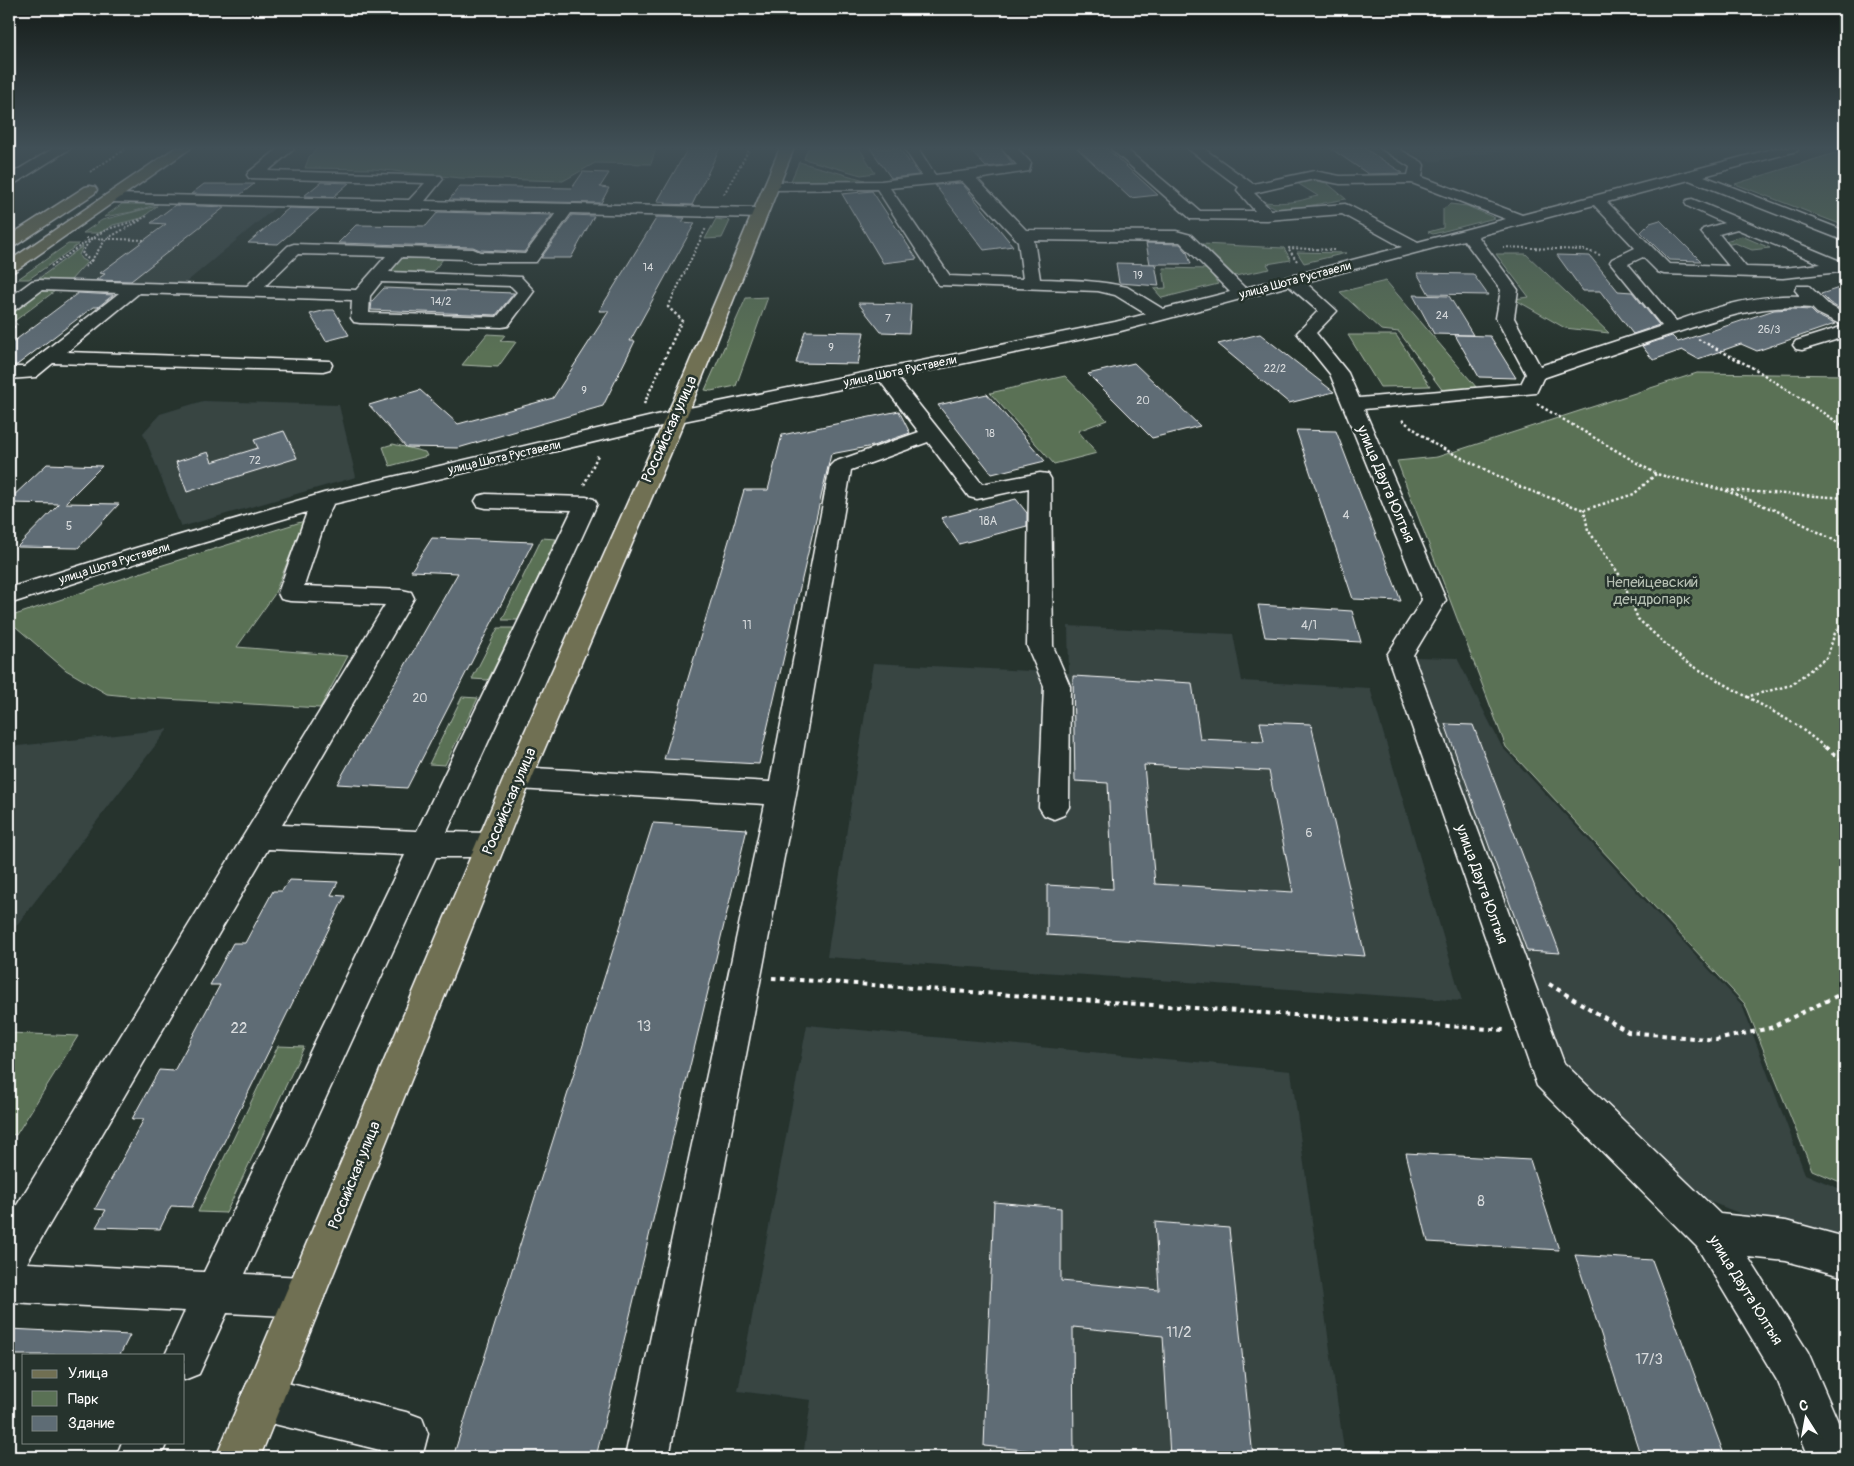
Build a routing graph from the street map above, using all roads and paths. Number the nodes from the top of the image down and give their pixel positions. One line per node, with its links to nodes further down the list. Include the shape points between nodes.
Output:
1 (50, 216): 25 (main road)
2 (84, 216): 33 (main road)
3 (146, 216): 15 (path)
4 (561, 216): 30 (street)
5 (712, 216): 63 (path, via 668,307 682,320)
6 (758, 216): 62 (main road, Российская улица)
7 (902, 216): 39 (street, via 945,281)
8 (1004, 216): 18 (street)
9 (1358, 216): 26 (street)
10 (1513, 216): 16 (street)
11 (1535, 216): 16 (street, улица Шота Руставели)
12 (1613, 216): 28 (street)
13 (1721, 216): 17 (street)
14 (1795, 216): 19 (street)
15 (143, 219): 21 (path, via 113,226); 22 (path)
16 (1522, 220): 24 (street, улица Шота Руставели)
17 (1738, 224): 34 (street, via 1710,232); 35 (street, via 1840,266)
18 (1022, 235): 39 (street, via 1026,240); 44 (street, via 1185,238)
19 (1845, 236)
20 (85, 238): 21 (path)
21 (93, 238): 22 (path); 31 (path, via 82,254); 40 (path, via 25,285)
22 (106, 239): 23 (path); 31 (path)
23 (145, 240)
24 (1472, 240): 26 (street, улица Шота Руставели); 32 (path, via 1585,250); 59 (street, via 1510,290 1505,318)
25 (9, 243)
26 (1416, 248): 36 (street, улица Шота Руставели)
27 (1336, 250): 36 (path, via 1288,248)
28 (1645, 250): 32 (street); 34 (street, via 1664,269)
29 (398, 252): 30 (street); 37 (street); 43 (street, via 294,249)
30 (530, 259): 38 (street)
31 (91, 261): 41 (path)
32 (1618, 262): 51 (street)
33 (9, 268)
34 (1742, 272): 35 (street)
35 (1783, 273): 46 (street)
36 (1297, 274): 44 (street, улица Шота Руставели); 61 (street, улица Даута Юлтыя, via 1328,310 1306,334 1339,373)
37 (376, 277): 38 (street); 45 (street)
38 (515, 281): 45 (street, via 526,291 502,322 360,318)
39 (1032, 283): 48 (street, via 1098,286 1121,291)
40 (38, 285): 41 (street); 47 (street)
41 (68, 286): 42 (street)
42 (135, 288): 43 (street); 55 (street)
43 (251, 291): 45 (street)
44 (1242, 294): 48 (street, улица Шота Руставели)
45 (361, 295)
46 (1816, 303): 50 (street); 51 (street, via 1771,301 1726,309)
47 (9, 306)
48 (1160, 315): 58 (street, улица Шота Руставели, via 1117,327)
49 (24, 320): 52 (path)
50 (1845, 321)
51 (1673, 328): 59 (street); 64 (path, via 1727,352)
52 (9, 331)
53 (1845, 331): 54 (street)
54 (1802, 345)
55 (50, 357): 56 (street); 57 (street, via 29,373)
56 (323, 365)
57 (9, 372)
58 (885, 374): 62 (street, улица Шота Руставели); 65 (street)
59 (1535, 374): 60 (street, via 1529,389)
60 (1515, 392): 61 (street); 67 (path)
61 (1352, 404): 73 (path, via 1402,420 1434,444 1512,482); 85 (street, улица Даута Юлтыя, via 1434,600 1400,656)
62 (674, 417): 63 (street, улица Шота Руставели); 79 (main road, Российская улица)
63 (635, 426): 70 (street, улица Шота Руставели)
64 (1845, 428)
65 (932, 434): 80 (street, via 841,466); 81 (street, via 977,492 1040,479 1040,646 1057,686)
66 (599, 454): 72 (path)
67 (1656, 474): 68 (path); 73 (path, via 1634,494)
68 (1724, 490): 69 (path); 74 (path, via 1782,512)
69 (1845, 498)
70 (324, 500): 75 (street, улица Шота Руставели); 82 (street, via 290,592 402,598)
71 (486, 501): 72 (street)
72 (575, 504): 83 (street, via 586,504)
73 (1584, 510): 77 (path, via 1588,530 1621,578 1638,619 1684,661)
74 (1845, 546)
75 (9, 596)
76 (1845, 622): 77 (path, via 1835,634 1827,656 1791,685)
77 (1746, 697): 78 (path, via 1795,724)
78 (1845, 763)
79 (518, 778): 80 (street); 84 (main road, Российская улица)
80 (782, 794): 86 (street)
81 (1054, 807)
82 (259, 836): 83 (street); 90 (street)
83 (426, 844): 84 (street); 93 (street)
84 (490, 845): 94 (main road, Российская улица)
85 (1509, 960): 87 (path, via 1628,1032 1716,1040 1770,1028); 88 (street, улица Даута Юлтыя)
86 (744, 976): 88 (path); 101 (street)
87 (1845, 992)
88 (1535, 1032): 89 (street, улица Даута Юлтыя, via 1550,1074)
89 (1711, 1233): 91 (street, via 1786,1242); 102 (street, улица Даута Юлтыя, via 1793,1367)
90 (9, 1255)
91 (1845, 1257)
92 (9, 1282): 93 (street)
93 (215, 1292): 94 (street); 95 (street)
94 (304, 1297): 96 (main road, Российская улица)
95 (185, 1357)
96 (262, 1399): 99 (main road, Российская улица); 100 (street, via 406,1434)
97 (144, 1444): 98 (street)
98 (138, 1457)
99 (238, 1457)
100 (400, 1457)
101 (646, 1457)
102 (1831, 1457)

